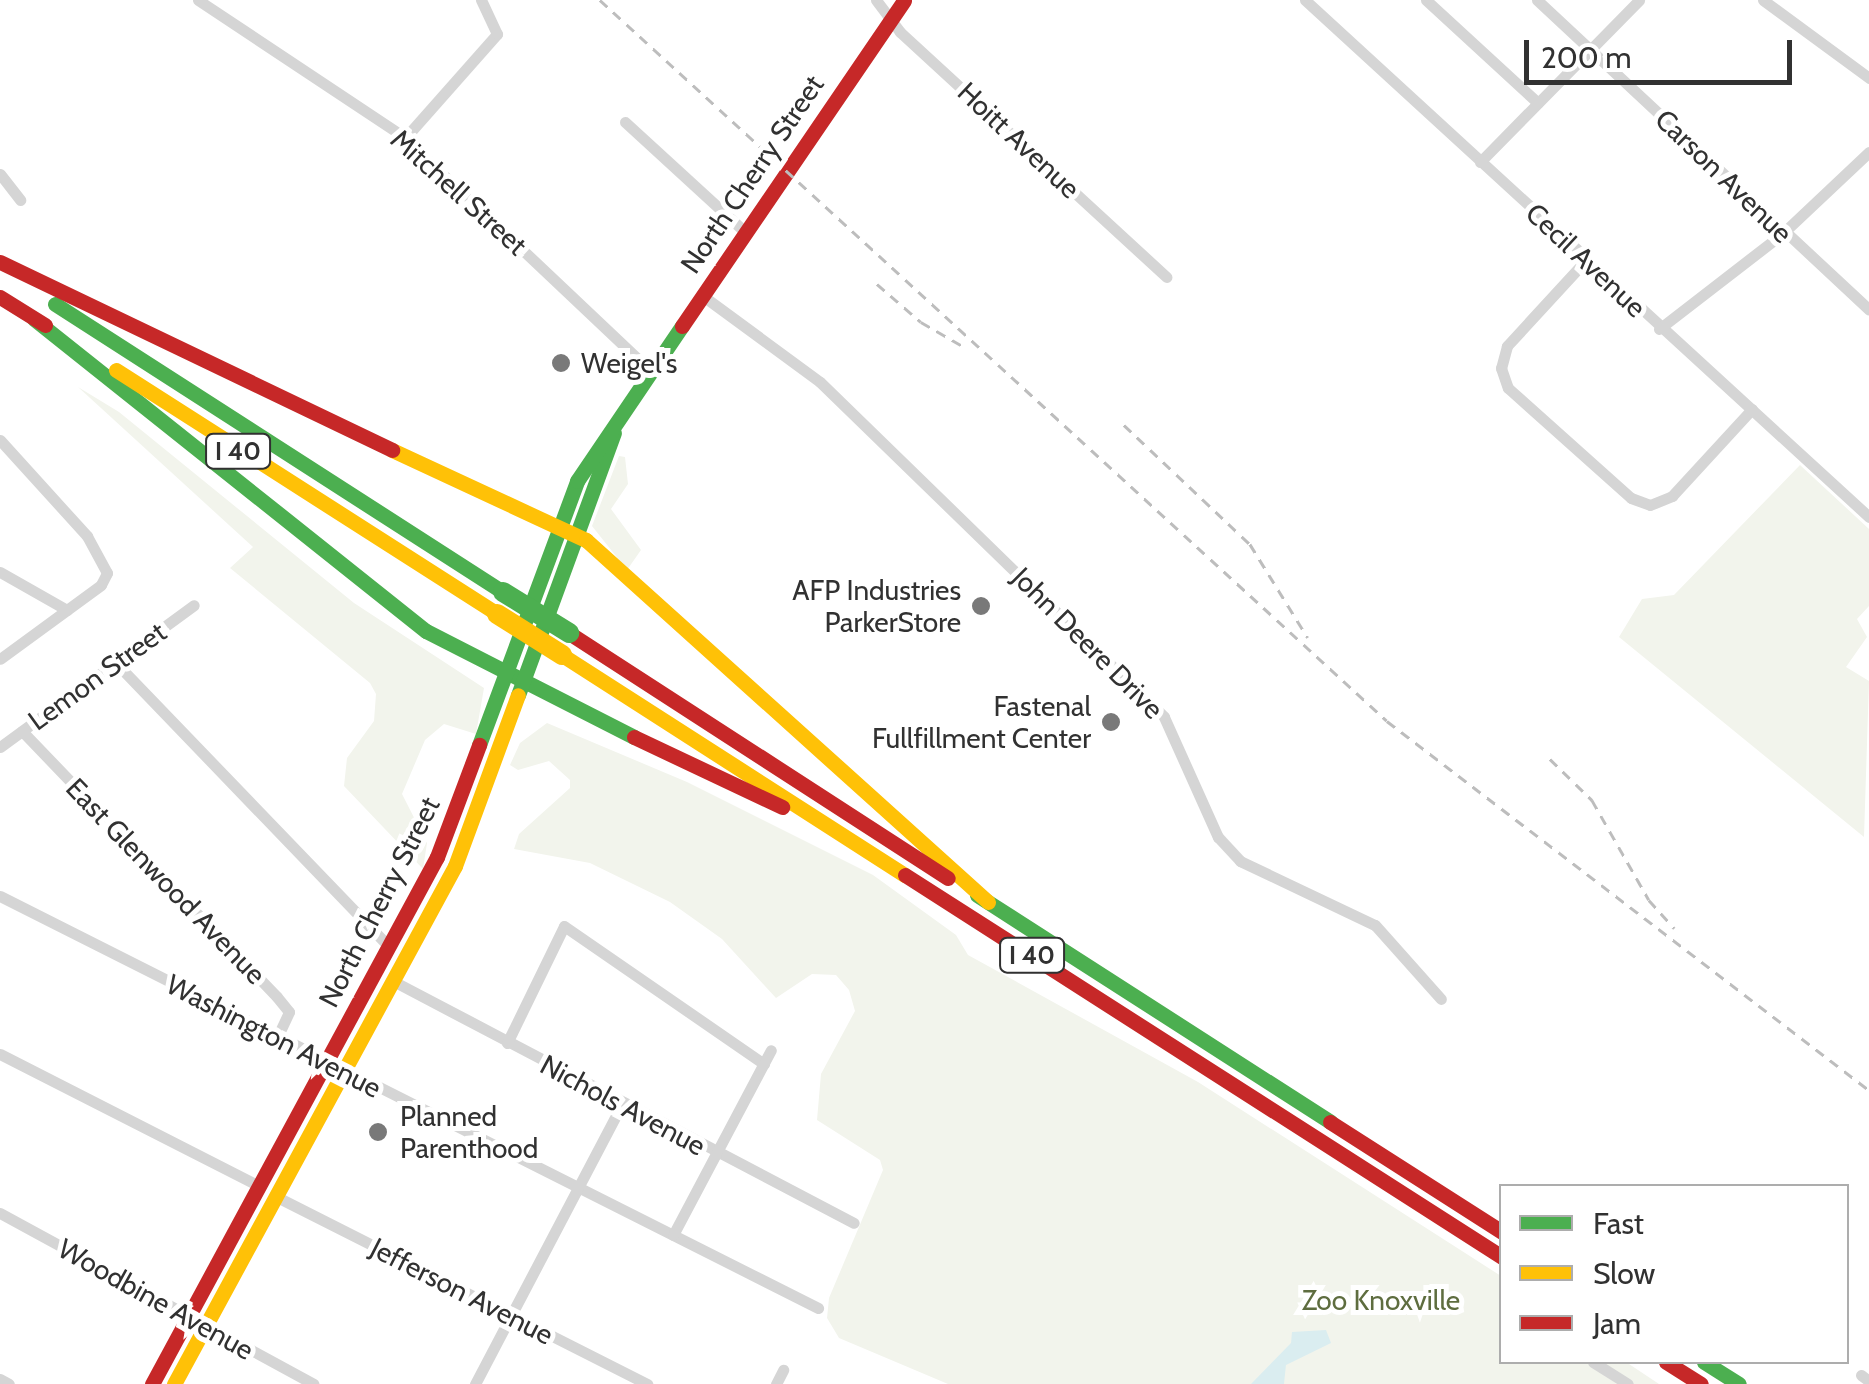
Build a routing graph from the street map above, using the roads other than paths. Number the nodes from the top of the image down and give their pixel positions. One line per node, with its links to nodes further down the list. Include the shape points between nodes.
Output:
1 (198, 0): 15 (street, Mitchell Street)
2 (481, 0): 15 (street, via 497,34)
3 (876, 0): 10 (street, Hoitt Avenue)
4 (904, 0): 10 (main road, North Cherry Street)
5 (1305, 0): 17 (street, Cecil Avenue)
6 (1426, 0): 13 (street)
7 (1537, 0): 11 (street, Carson Avenue)
8 (1639, 0): 11 (street)
9 (1763, 0): 12 (street)
10 (890, 20): 20 (main road, North Cherry Street); 24 (street, Hoitt Avenue)
11 (1590, 49): 13 (street); 21 (street, Carson Avenue)
12 (1869, 78)
13 (1538, 103): 17 (street)
14 (624, 122): 20 (street)
15 (405, 138): 30 (street, Mitchell Street)
16 (1869, 152): 21 (street)
17 (1480, 162): 22 (street, Cecil Avenue)
18 (0, 174): 19 (street)
19 (20, 200)
20 (744, 232): 25 (main road, North Cherry Street)
21 (1783, 233): 27 (street, Carson Avenue); 29 (street)
22 (1586, 260): 29 (street, Cecil Avenue); 31 (street, via 1506,346 1501,368 1508,388 1630,498 1650,506 1672,496)
23 (0, 266): 34 (main road); 44 (main road, I 40, bridge)
24 (1166, 277)
25 (703, 296): 30 (main road, North Cherry Street); 47 (street, John Deere Drive, via 820,382 1164,717 1218,837 1240,861 1375,924)
26 (0, 297): 28 (main road, I 40)
27 (1869, 310)
28 (34, 319): 40 (main road, via 327,558 426,631); 42 (main road, I 40, bridge)
29 (1660, 329): 31 (street, Cecil Avenue)
30 (652, 372): 34 (main road, North Cherry Street, via 588,461)
31 (1752, 410): 33 (street, Cecil Avenue)
32 (0, 440): 37 (street, via 105,559 101,585)
33 (1869, 518)
34 (565, 529): 40 (main road, North Cherry Street); 44 (main road)
35 (0, 572): 37 (street)
36 (194, 605): 39 (street, Lemon Street)
37 (67, 610): 38 (street)
38 (0, 659)
39 (116, 663): 41 (street, Lemon Street); 45 (street)
40 (514, 680): 42 (main road); 45 (main road, North Cherry Street); 46 (main road, North Cherry Street, via 468,836)
41 (8, 737): 48 (street, East Glenwood Avenue, via 289,1012)
42 (849, 838): 62 (main road, I 40)
43 (0, 896): 48 (street, Washington Avenue)
44 (988, 902): 60 (main road, I 40)
45 (389, 947): 53 (main road, North Cherry Street)
46 (395, 982): 49 (street, Nichols Avenue); 53 (main road, North Cherry Street)
47 (1441, 999)
48 (277, 1038): 53 (street, Washington Avenue)
49 (508, 1043): 52 (street, via 564,926); 54 (street, Nichols Avenue)
50 (771, 1050): 52 (street)
51 (0, 1054): 57 (street, Jefferson Avenue)
52 (764, 1064): 55 (street)
53 (336, 1067): 56 (street, Washington Avenue); 57 (main road, North Cherry Street)
54 (622, 1104): 55 (street, Nichols Avenue); 56 (street)
55 (716, 1154): 59 (street, Nichols Avenue); 61 (street)
56 (578, 1189): 61 (street, Washington Avenue); 64 (street)
57 (268, 1191): 64 (street, Jefferson Avenue); 65 (main road, North Cherry Street)
58 (0, 1213): 65 (street, Woodbine Avenue)
59 (854, 1223)
60 (1499, 1230)
61 (673, 1235): 63 (street, Washington Avenue)
62 (1499, 1255)
63 (818, 1308)
64 (512, 1317): 75 (street); 76 (street, Jefferson Avenue)
65 (198, 1322): 72 (main road, North Cherry Street); 73 (main road, North Cherry Street); 74 (street, Woodbine Avenue)
66 (1596, 1364): 78 (street)
67 (1669, 1364): 79 (main road)
68 (1707, 1364): 80 (main road)
69 (783, 1370): 77 (street)
70 (0, 1379): 71 (street)
71 (9, 1384)
72 (152, 1384)
73 (174, 1384)
74 (313, 1384)
75 (475, 1384)
76 (648, 1384)
77 (776, 1384)
78 (1628, 1384)
79 (1701, 1384)
80 (1739, 1384)

